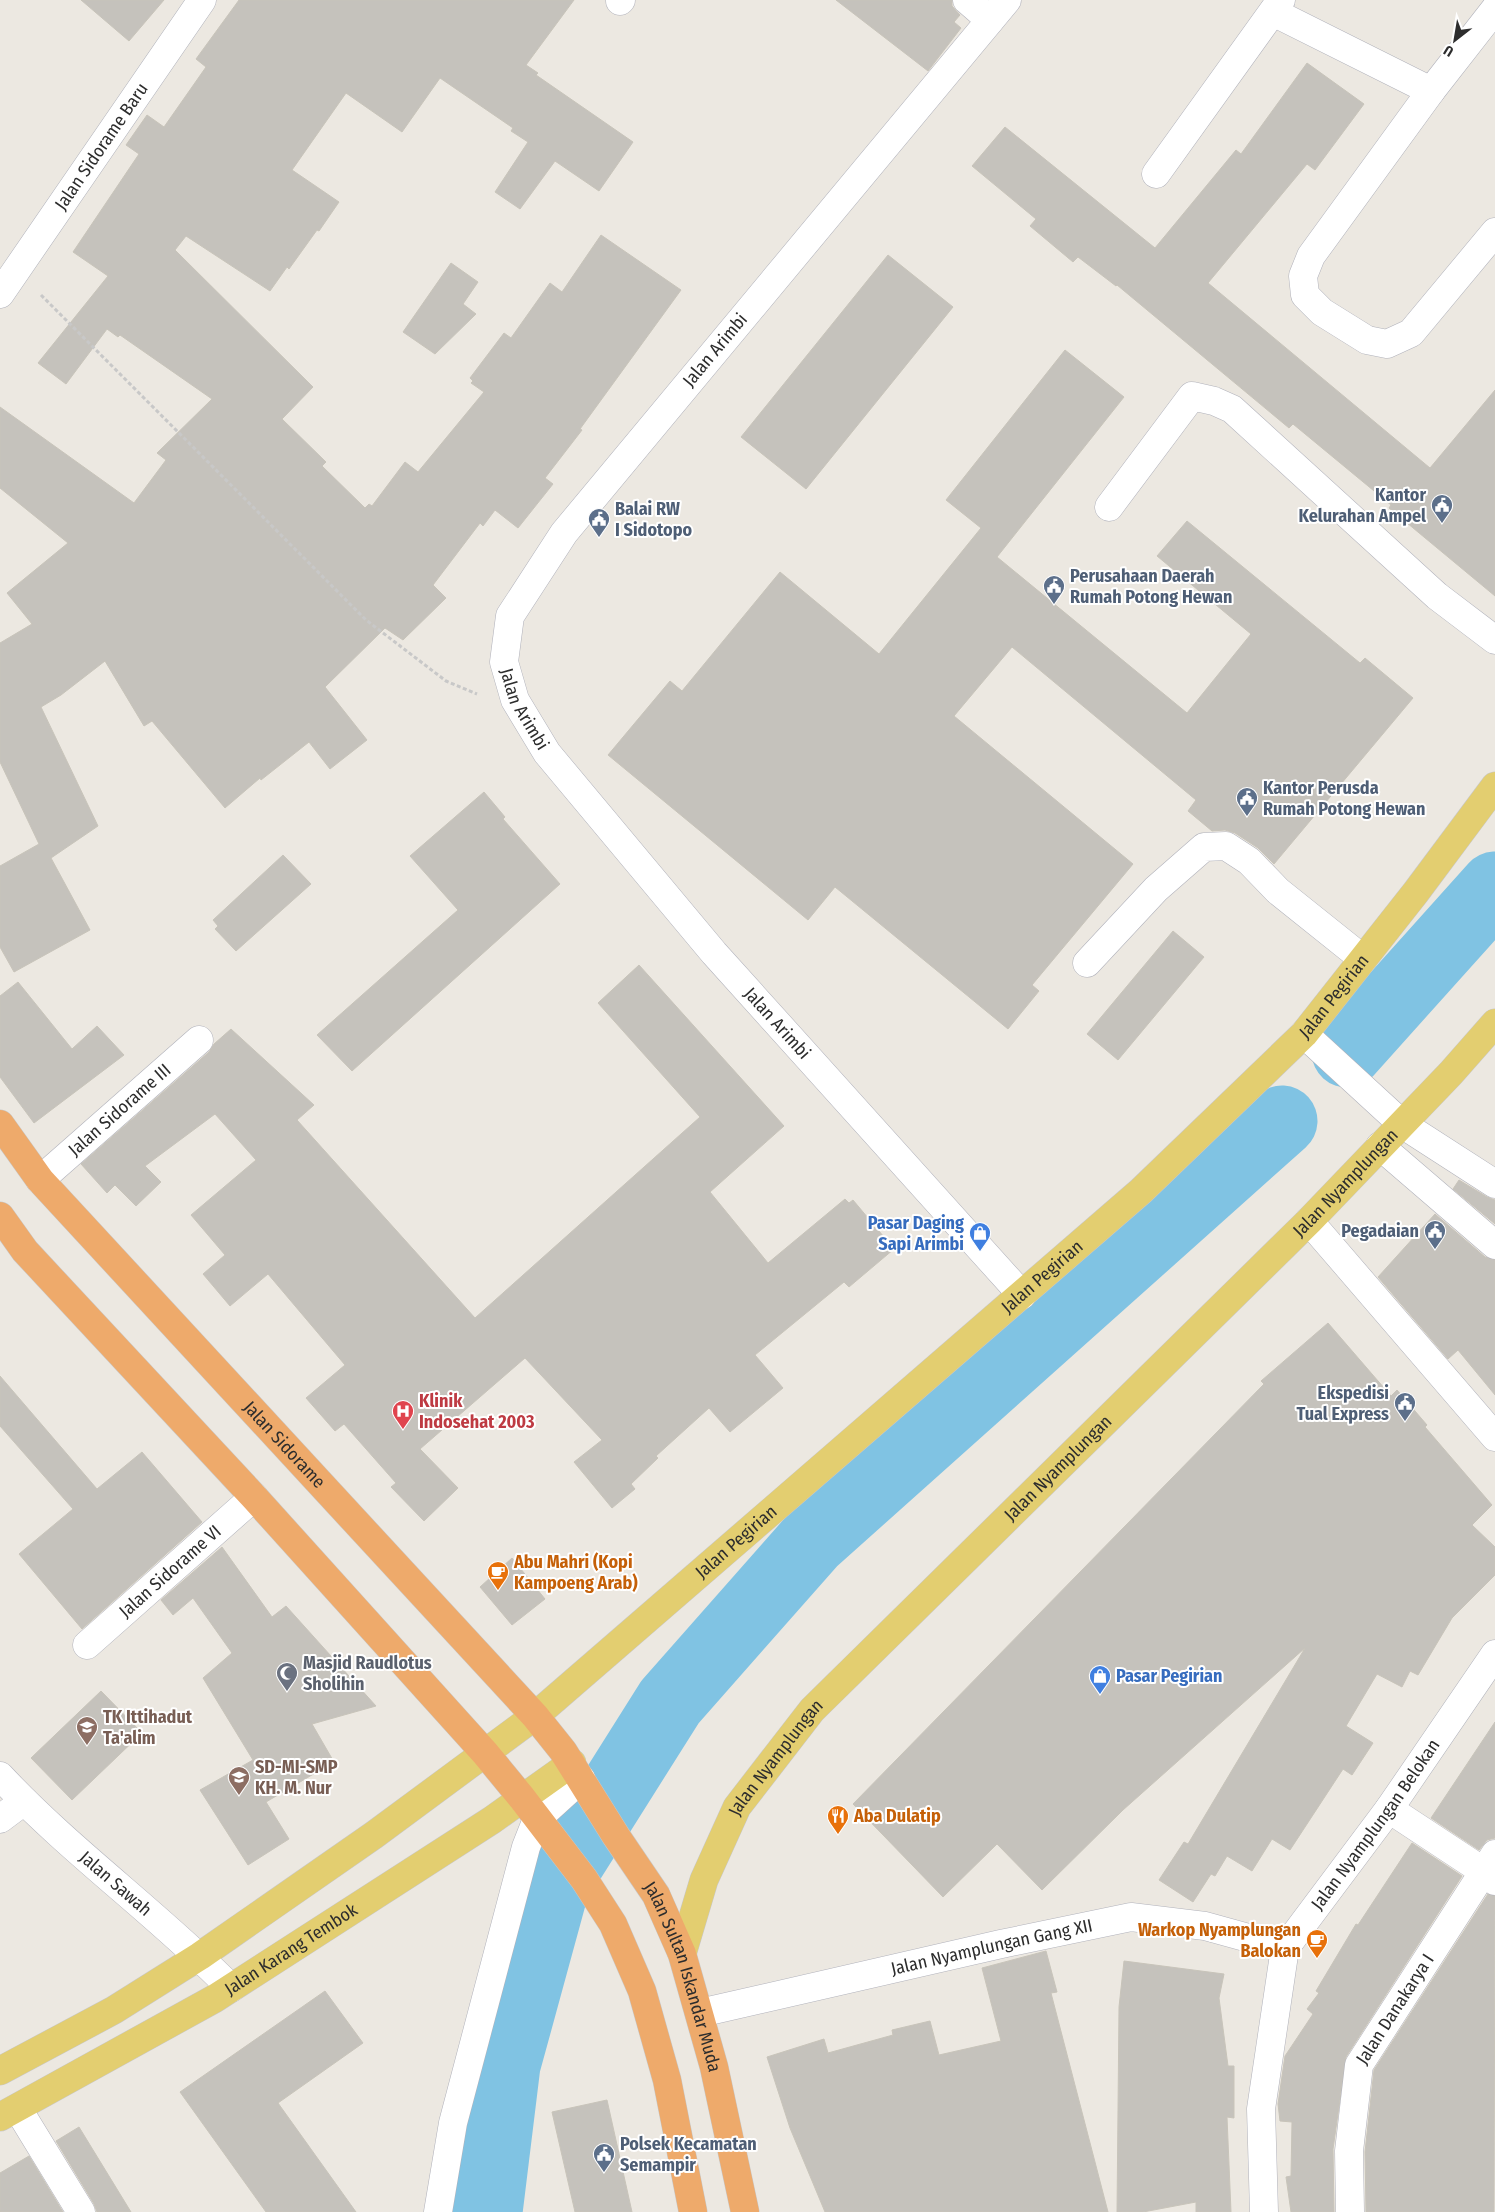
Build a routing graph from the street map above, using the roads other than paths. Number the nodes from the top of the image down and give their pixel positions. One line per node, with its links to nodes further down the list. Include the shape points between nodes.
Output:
1 (202, 0): 9 (street, Jalan Sidorame Baru)
2 (967, 0): 5 (street)
3 (1276, 6): 6 (street); 7 (street)
4 (1495, 9): 6 (street)
5 (998, 10): 26 (street, Jalan Arimbi, via 564,533 510,616 504,662 515,700 547,753 714,953)
6 (1431, 91): 8 (street, via 1311,256 1304,276 1305,295 1322,312 1366,340 1387,344 1411,333)
7 (1156, 174)
8 (1495, 232)
9 (0, 294)
10 (1109, 507): 11 (street, via 1192,396 1214,401 1232,408 1437,596)
11 (1495, 640)
12 (1495, 786): 13 (main road, Jalan Pegirian)
13 (1363, 959): 14 (street, via 1278,891 1249,861 1226,846 1204,847 1156,890); 16 (main road, Jalan Pegirian)
14 (1087, 963)
15 (1495, 1022): 19 (main road, Jalan Nyamplungan)
16 (1304, 1034): 19 (street); 26 (main road, Jalan Pegirian, via 1141,1191)
17 (199, 1040): 21 (street, Jalan Sidorame III)
18 (0, 1124): 21 (highway, Jalan Sidorame)
19 (1402, 1124): 20 (main road, Jalan Nyamplungan); 22 (street)
20 (1380, 1146): 24 (main road, Jalan Nyamplungan); 25 (street)
21 (40, 1180): 31 (highway, Jalan Sidorame)
22 (1495, 1184)
23 (0, 1216): 28 (highway, via 25,1250)
24 (1309, 1221): 27 (street); 41 (main road, Jalan Nyamplungan, via 812,1710 737,1807 704,1880)
25 (1495, 1245)
26 (1022, 1295): 31 (main road, Jalan Pegirian)
27 (1495, 1437)
28 (254, 1498): 29 (street, Jalan Sidorame VI); 32 (highway)
29 (87, 1646)
30 (1495, 1654): 37 (street, Jalan Nyamplungan Belokan)
31 (536, 1716): 32 (main road); 34 (highway, Jalan Sidorame)
32 (485, 1753): 36 (highway); 42 (main road)
33 (0, 1776): 35 (street, Jalan Sawah)
34 (581, 1778): 36 (street); 41 (highway, Jalan Sultan Iskandar Muda, via 656,1895)
35 (24, 1802): 38 (street); 42 (street, Jalan Sawah)
36 (529, 1808): 43 (main road, Jalan Karang Tembok, via 483,1825); 48 (street, via 526,1847 453,2123); 49 (highway, via 584,1879 613,1924 642,1991 667,2080)
37 (1388, 1809): 39 (street); 40 (street, Jalan Nyamplungan Belokan)
38 (0, 1819)
39 (1491, 1869): 52 (street, Jalan Danakarya I, via 1359,2065 1349,2151)
40 (1285, 1948): 44 (street, Jalan Nyamplungan Gang XII, via 1205,1926 1131,1917); 51 (street, Jalan Nyamplungan Belokan, via 1261,2109)
41 (682, 1954): 44 (highway, Jalan Sultan Iskandar Muda)
42 (200, 1956): 43 (street, Jalan Sawah); 45 (main road, via 114,2010)
43 (231, 1988): 46 (main road, Jalan Karang Tembok)
44 (700, 2014): 50 (highway, Jalan Sultan Iskandar Muda)
45 (0, 2071)
46 (9, 2113): 47 (street)
47 (81, 2212)
48 (438, 2212)
49 (693, 2212)
50 (745, 2212)
51 (1264, 2212)
52 (1350, 2212)

